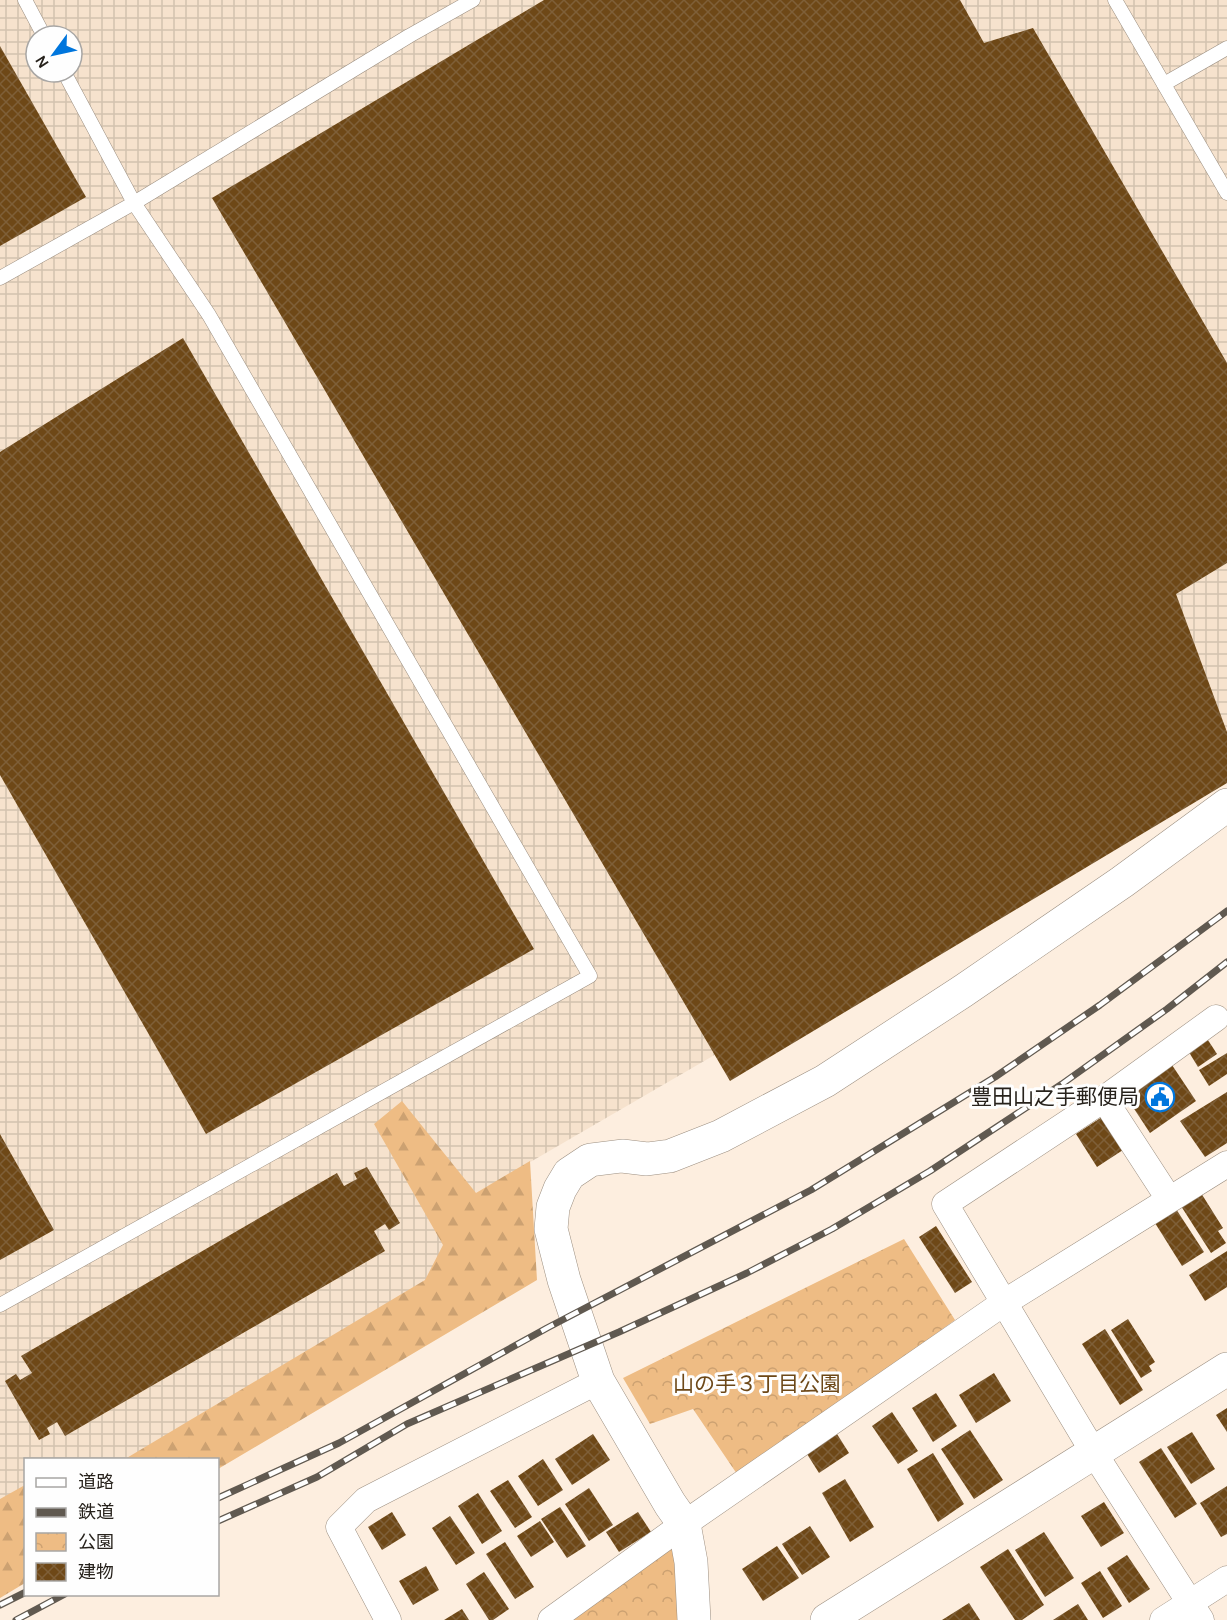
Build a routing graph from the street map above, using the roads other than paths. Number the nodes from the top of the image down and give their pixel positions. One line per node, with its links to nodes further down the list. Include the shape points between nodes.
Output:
1 (25, 0): 4 (lane)
2 (473, 0): 9 (lane)
3 (1115, 0): 7 (lane)
4 (38, 24)
5 (1227, 48): 7 (lane)
6 (70, 84): 9 (lane)
7 (1164, 84): 8 (lane)
8 (1227, 193)
9 (134, 203): 10 (lane); 17 (lane, via 209,315 590,976)
10 (0, 278)
11 (1227, 805): 19 (street, via 1122,882 825,1081 721,1136 670,1156 590,1160 569,1174 553,1207 551,1229)
12 (1216, 1018): 13 (street)
13 (1104, 1099): 15 (street); 16 (street, via 945,1204)
14 (1227, 1164): 15 (street)
15 (1169, 1199): 16 (street)
16 (1005, 1302): 20 (street); 21 (street)
17 (0, 1305)
18 (1227, 1369): 20 (street)
19 (598, 1381): 21 (street); 24 (street, via 366,1500 339,1527)
20 (1094, 1453): 23 (street); 27 (street)
21 (684, 1524): 25 (street); 26 (street, via 691,1562)
22 (1227, 1580): 23 (street)
23 (1195, 1611): 28 (street)
24 (388, 1620)
25 (551, 1620)
26 (694, 1620)
27 (827, 1620)
28 (1162, 1620)

